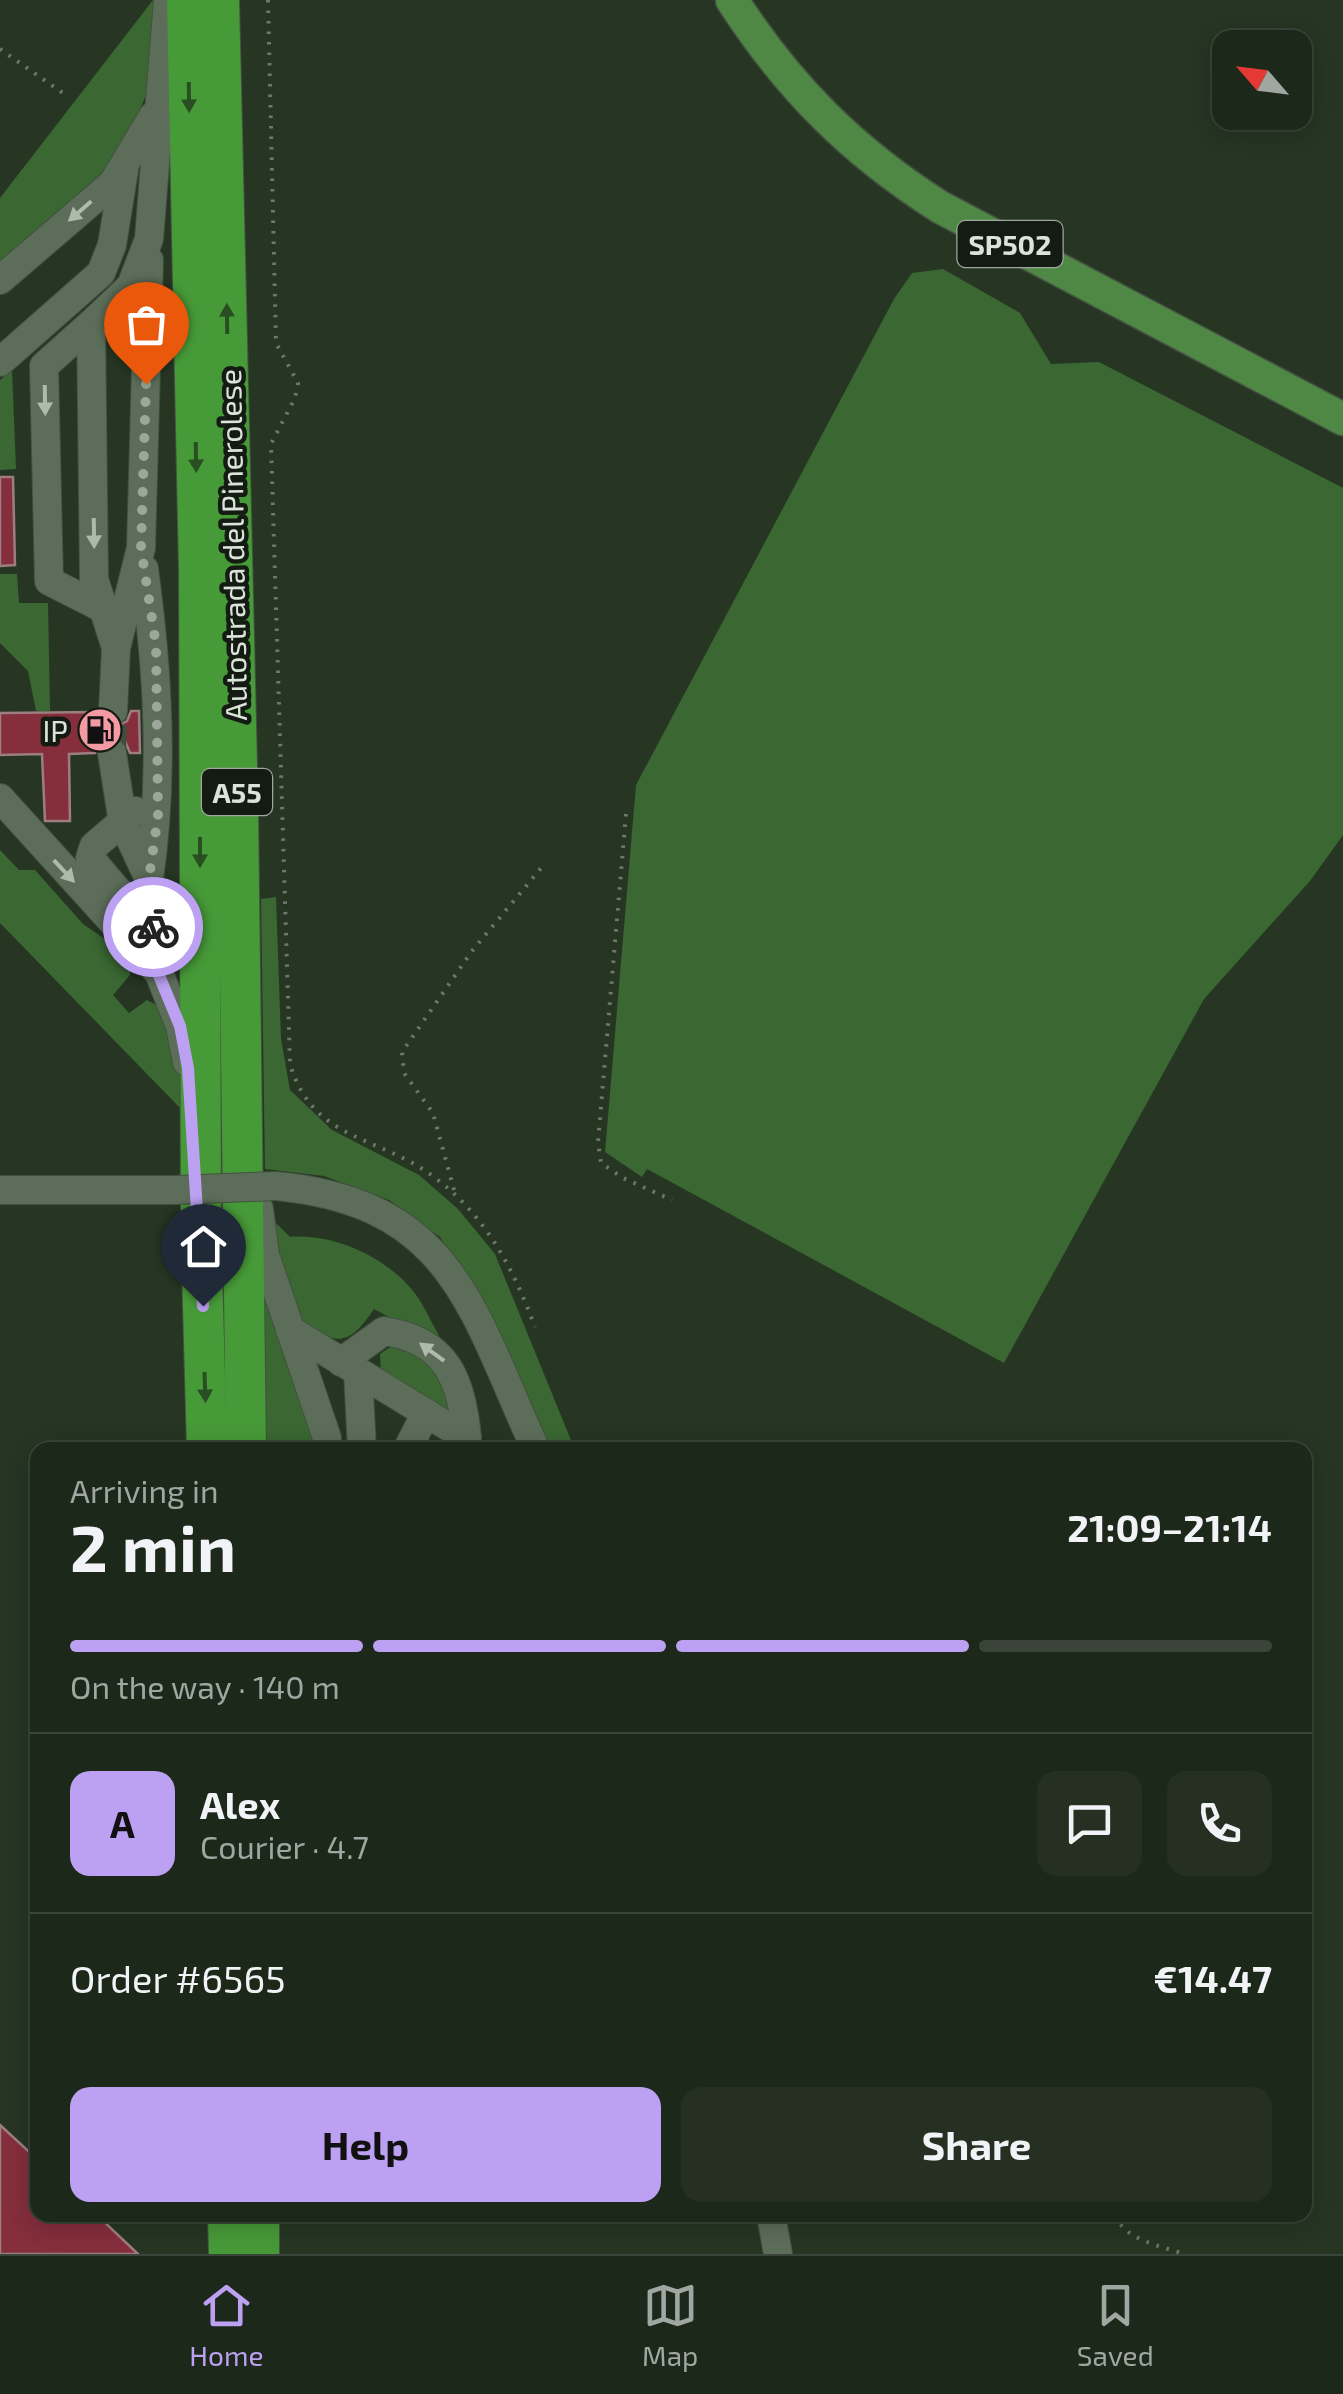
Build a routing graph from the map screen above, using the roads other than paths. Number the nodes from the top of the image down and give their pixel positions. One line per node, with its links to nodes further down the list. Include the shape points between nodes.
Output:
1 (168, 0): 5 (street)
2 (187, 0): 27 (highway, Autostrada del Pinerolese / A55, one-way to 27, via 199,572)
3 (218, 0): 21 (highway, Autostrada del Pinerolese / A55, one-way to 3)
4 (732, 0): 11 (main road, SP502, via 840,136 889,175)
5 (158, 106): 6 (street); 7 (street)
6 (124, 170): 8 (street, one-way to 8); 10 (street, via 101,274)
7 (149, 239): 9 (street, via 131,286); 14 (street)
8 (0, 280)
9 (92, 324): 12 (street); 13 (street, one-way to 13, via 44,366)
10 (0, 362)
11 (1343, 419)
12 (93, 467): 13 (street); 15 (street, one-way to 15, via 94,580)
13 (46, 469): 15 (street, via 49,580)
14 (141, 548): 16 (street); 19 (street, via 156,645)
15 (104, 609): 16 (street)
16 (116, 648): 17 (street)
17 (113, 712)
18 (112, 753): 22 (street)
19 (158, 776): 22 (street); 23 (street)
20 (0, 798): 25 (street, one-way to 25)
21 (238, 808): 28 (street, via 254,1174 265,1255); 32 (highway, Autostrada del Pinerolese / A55)
22 (123, 824): 23 (street); 24 (street, via 94,846 90,858)
23 (149, 878): 24 (street)
24 (152, 919): 25 (street)
25 (158, 973): 27 (street, via 180,1026 188,1068)
26 (0, 1190): 38 (street, bridge, via 276,1186 364,1203 435,1252 462,1292)
27 (201, 1233): 31 (highway, Autostrada del Pinerolese / A55, one-way to 31)
28 (290, 1330): 29 (street); 33 (street)
29 (350, 1367): 30 (street); 34 (street); 37 (street, one-way to 29, via 452,1367 432,1349 384,1331)
30 (426, 1413): 35 (street); 36 (street)
31 (207, 1442)
32 (246, 1442)
33 (328, 1442)
34 (361, 1442)
35 (411, 1442)
36 (464, 1442)
37 (467, 1442)
38 (532, 1442)
39 (228, 2222): 42 (highway)
40 (258, 2222): 43 (highway)
41 (772, 2222): 44 (street)
42 (229, 2254)
43 (259, 2254)
44 (778, 2254)

